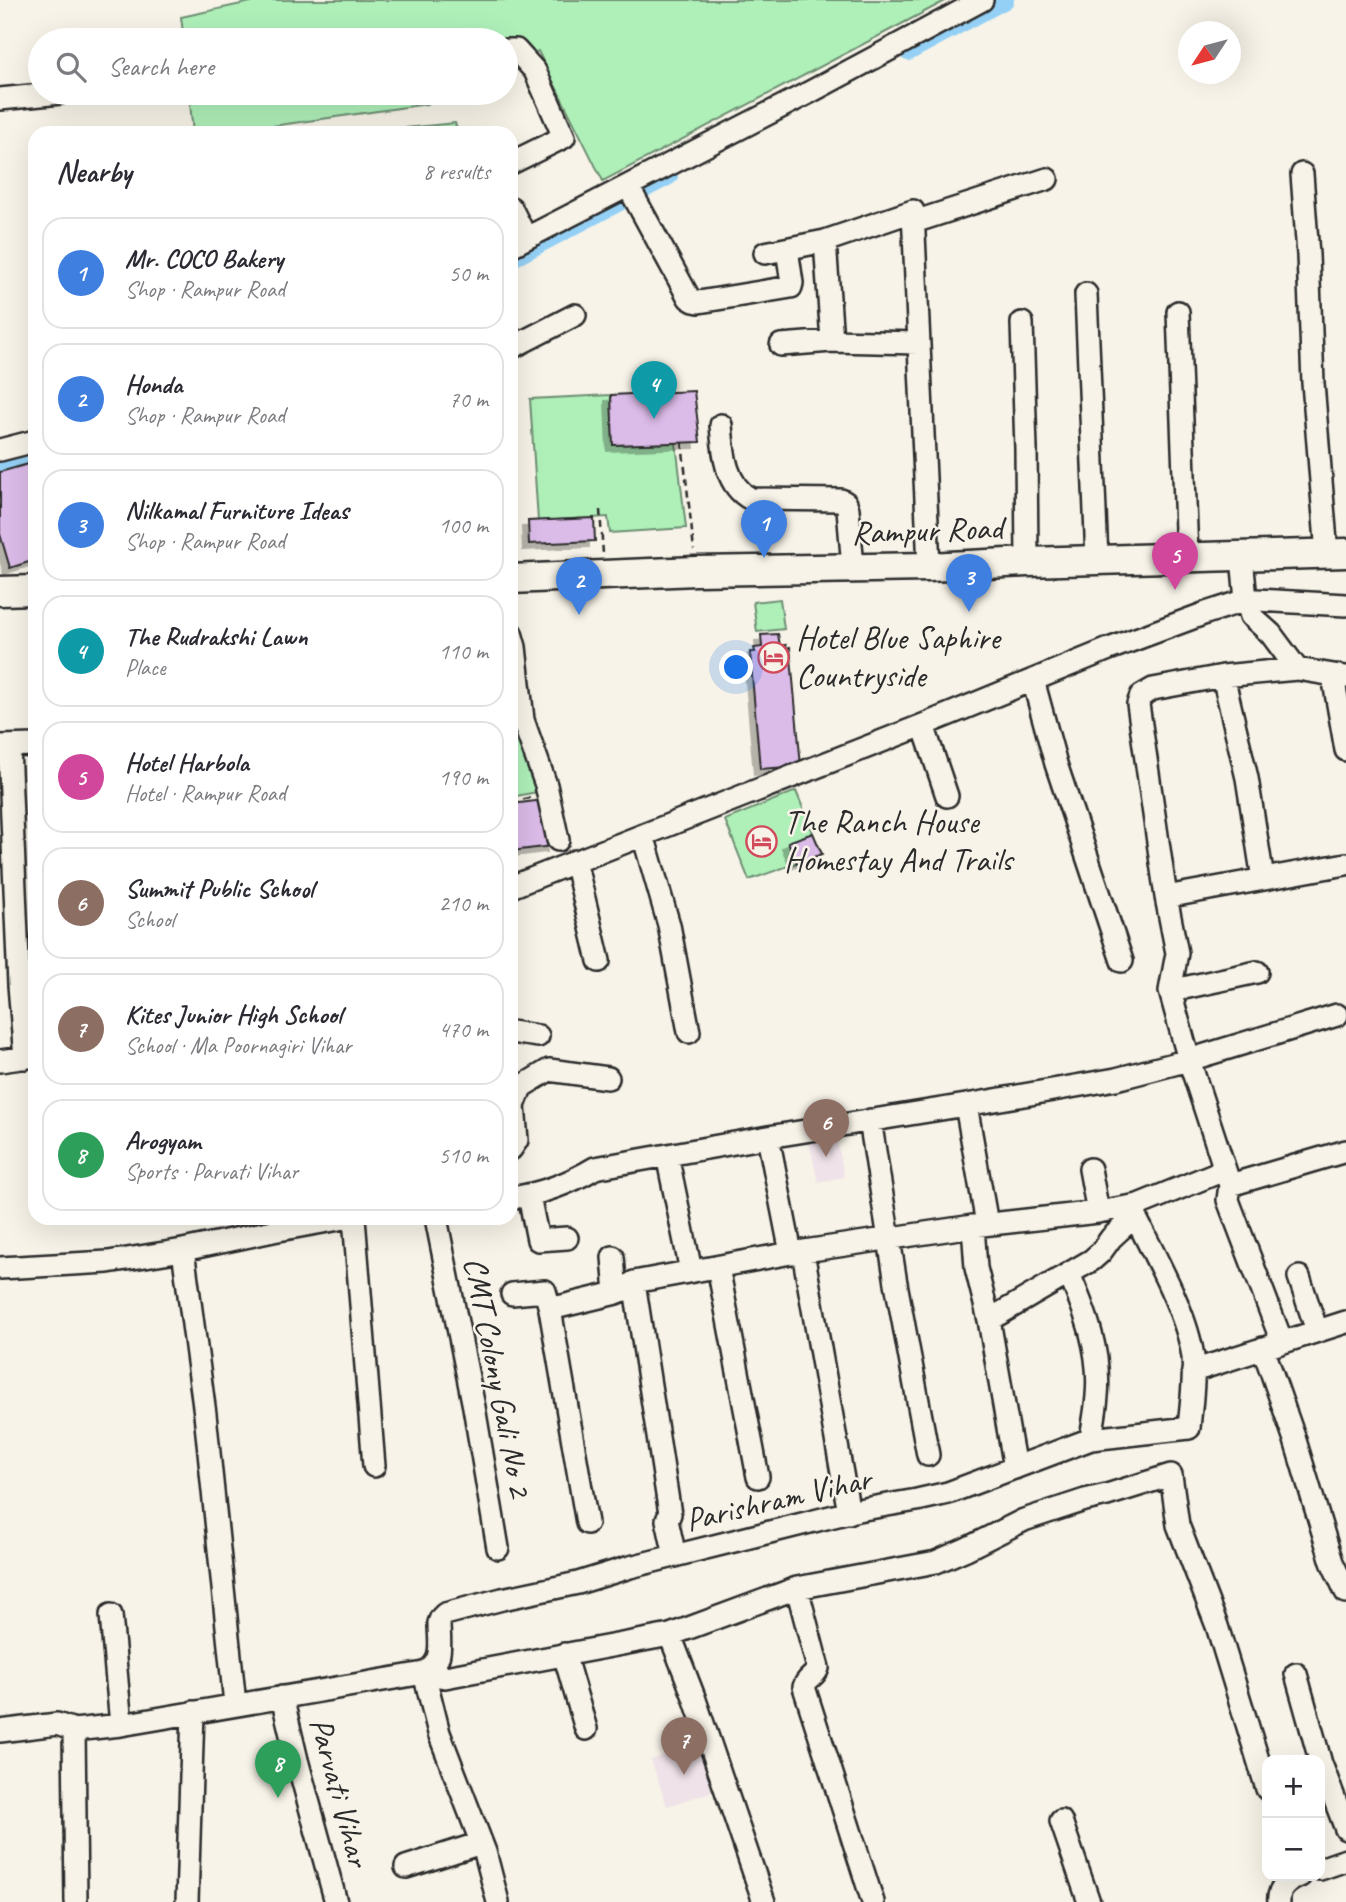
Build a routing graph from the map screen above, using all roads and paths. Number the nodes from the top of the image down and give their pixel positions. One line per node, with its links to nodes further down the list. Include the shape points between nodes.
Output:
1 (982, 0): 8 (street)
2 (518, 52): 5 (street, via 535,71 564,136)
3 (28, 96): 4 (street)
4 (0, 99)
5 (518, 159)
6 (1302, 174): 27 (street, via 1313,383)
7 (1047, 180): 9 (street)
8 (632, 192): 11 (street); 12 (street, via 694,301 791,287)
9 (914, 222): 10 (street, via 913,211); 19 (street)
10 (825, 240): 12 (street); 18 (street)
11 (519, 242)
12 (787, 248): 13 (street)
13 (765, 253)
14 (1086, 294): 30 (street)
15 (1178, 312): 28 (street)
16 (575, 315): 20 (street)
17 (1022, 323): 31 (street)
18 (832, 341): 19 (street); 21 (street)
19 (918, 343): 33 (street)
20 (518, 344)
21 (781, 345)
22 (722, 425): 32 (street, via 727,468 743,495 846,503)
23 (682, 442): 34 (path)
24 (28, 443): 25 (street)
25 (0, 450)
26 (600, 510): 35 (path)
27 (1336, 554): 29 (main road, Rampur Road)
28 (1187, 557): 29 (main road, Rampur Road); 30 (main road, Rampur Road)
29 (1241, 557): 40 (street)
30 (1097, 560): 31 (main road, Rampur Road)
31 (1027, 562): 33 (main road, Rampur Road)
32 (853, 567): 33 (main road, Rampur Road); 34 (main road, Rampur Road)
33 (929, 567)
34 (696, 571): 35 (main road, Rampur Road)
35 (605, 575): 36 (main road, Rampur Road)
36 (518, 579)
37 (28, 590): 38 (main road)
38 (0, 591)
39 (1346, 605): 40 (street, via 1257,600)
40 (1248, 607): 41 (street); 45 (street, via 1194,617)
41 (1297, 669): 42 (street); 43 (street)
42 (1223, 676): 55 (street, via 1247,778); 57 (street, via 1153,689 1141,696 1138,704)
43 (1340, 677): 49 (street)
44 (518, 679): 51 (street, via 523,720 546,785)
45 (1035, 687): 46 (street); 59 (street)
46 (925, 729): 50 (street); 52 (street)
47 (28, 745): 48 (street)
48 (4, 746): 66 (street, via 19,985)
49 (1346, 750)
50 (947, 796)
51 (558, 840)
52 (645, 840): 54 (street); 63 (street, via 669,925)
53 (1346, 864): 55 (street)
54 (577, 867): 56 (street); 58 (street)
55 (1263, 879): 57 (street)
56 (518, 885)
57 (1166, 897): 61 (street, via 1177,953)
58 (599, 961)
59 (1122, 961)
60 (1257, 972): 61 (street)
61 (1170, 991): 68 (street)
62 (1337, 1015): 68 (street)
63 (689, 1032)
64 (518, 1033): 65 (street)
65 (538, 1036)
66 (28, 1044)
67 (28, 1057): 69 (street)
68 (1189, 1060): 72 (street, via 1116,1079); 78 (street)
69 (0, 1061)
70 (608, 1078): 71 (street, via 549,1070 521,1087)
71 (518, 1095)
72 (966, 1105): 73 (street); 85 (street)
73 (870, 1120): 74 (street); 87 (street)
74 (768, 1137): 76 (street); 89 (street)
75 (1346, 1151): 78 (street)
76 (667, 1155): 79 (street, via 595,1168); 93 (street)
77 (1090, 1168): 81 (street)
78 (1227, 1178): 80 (street); 103 (street, via 1228,1200)
79 (520, 1197): 86 (street, via 538,1240)
80 (1136, 1211): 81 (street); 94 (street, via 1101,1252); 104 (street, via 1183,1322)
81 (1098, 1212): 85 (street)
82 (303, 1225): 88 (street)
83 (355, 1225): 107 (street)
84 (437, 1225): 112 (street, CMT Colony Gali No 2)
85 (980, 1225): 87 (street); 100 (street, via 976,1268)
86 (568, 1238)
87 (890, 1239): 89 (street); 106 (street)
88 (183, 1250): 92 (street, via 108,1262); 122 (street)
89 (797, 1252): 91 (street); 110 (street)
90 (613, 1257): 97 (street)
91 (718, 1267): 93 (street); 109 (street)
92 (0, 1268)
93 (691, 1271): 96 (street)
94 (1069, 1274): 100 (street); 105 (street, via 1094,1339 1097,1395)
95 (1299, 1276): 102 (street)
96 (634, 1282): 97 (street); 113 (street)
97 (616, 1293): 99 (street)
98 (512, 1294): 99 (street, via 545,1291)
99 (550, 1309): 111 (street)
100 (989, 1320): 108 (street)
101 (1346, 1322): 102 (street)
102 (1317, 1331): 103 (street)
103 (1272, 1345): 104 (street); 115 (street, via 1294,1437 1332,1562)
104 (1193, 1371): 105 (street, Parishram Vihar, via 1189,1428)
105 (1091, 1439): 108 (street, Parishram Vihar)
106 (928, 1455)
107 (374, 1466)
108 (1015, 1468): 110 (street, Parishram Vihar, via 948,1493)
109 (758, 1477)
110 (849, 1513): 113 (street, Parishram Vihar)
111 (587, 1523)
112 (498, 1548)
113 (675, 1556): 119 (street, Parishram Vihar, via 445,1614 439,1623 439,1658)
114 (797, 1588): 117 (street); 129 (street, via 936,1562 1024,1520 1171,1475 1178,1525 1217,1626); 143 (street, via 818,1668 804,1687)
115 (1346, 1592)
116 (111, 1615): 124 (street)
117 (670, 1635): 118 (street); 142 (street)
118 (564, 1654): 119 (street, via 444,1677); 125 (street)
119 (424, 1673): 121 (street); 133 (street, via 439,1733)
120 (1296, 1674): 128 (street)
121 (282, 1697): 122 (street); 140 (street, Parvati Vihar)
122 (235, 1704): 123 (street)
123 (193, 1712): 124 (street); 139 (street)
124 (121, 1725): 126 (street)
125 (586, 1729)
126 (74, 1730): 127 (street, via 57,1724); 138 (street)
127 (0, 1731)
128 (1318, 1755)
129 (1262, 1773)
130 (1325, 1774): 132 (street)
131 (1061, 1821): 144 (street)
132 (1346, 1829)
133 (481, 1843): 135 (street); 141 (street)
134 (1346, 1860): 136 (street)
135 (406, 1867)
136 (1325, 1867)
137 (1290, 1881): 145 (street, via 1280,1890)
138 (76, 1902)
139 (187, 1902)
140 (336, 1902)
141 (498, 1902)
142 (764, 1902)
143 (873, 1902)
144 (1089, 1902)
145 (1279, 1902)

